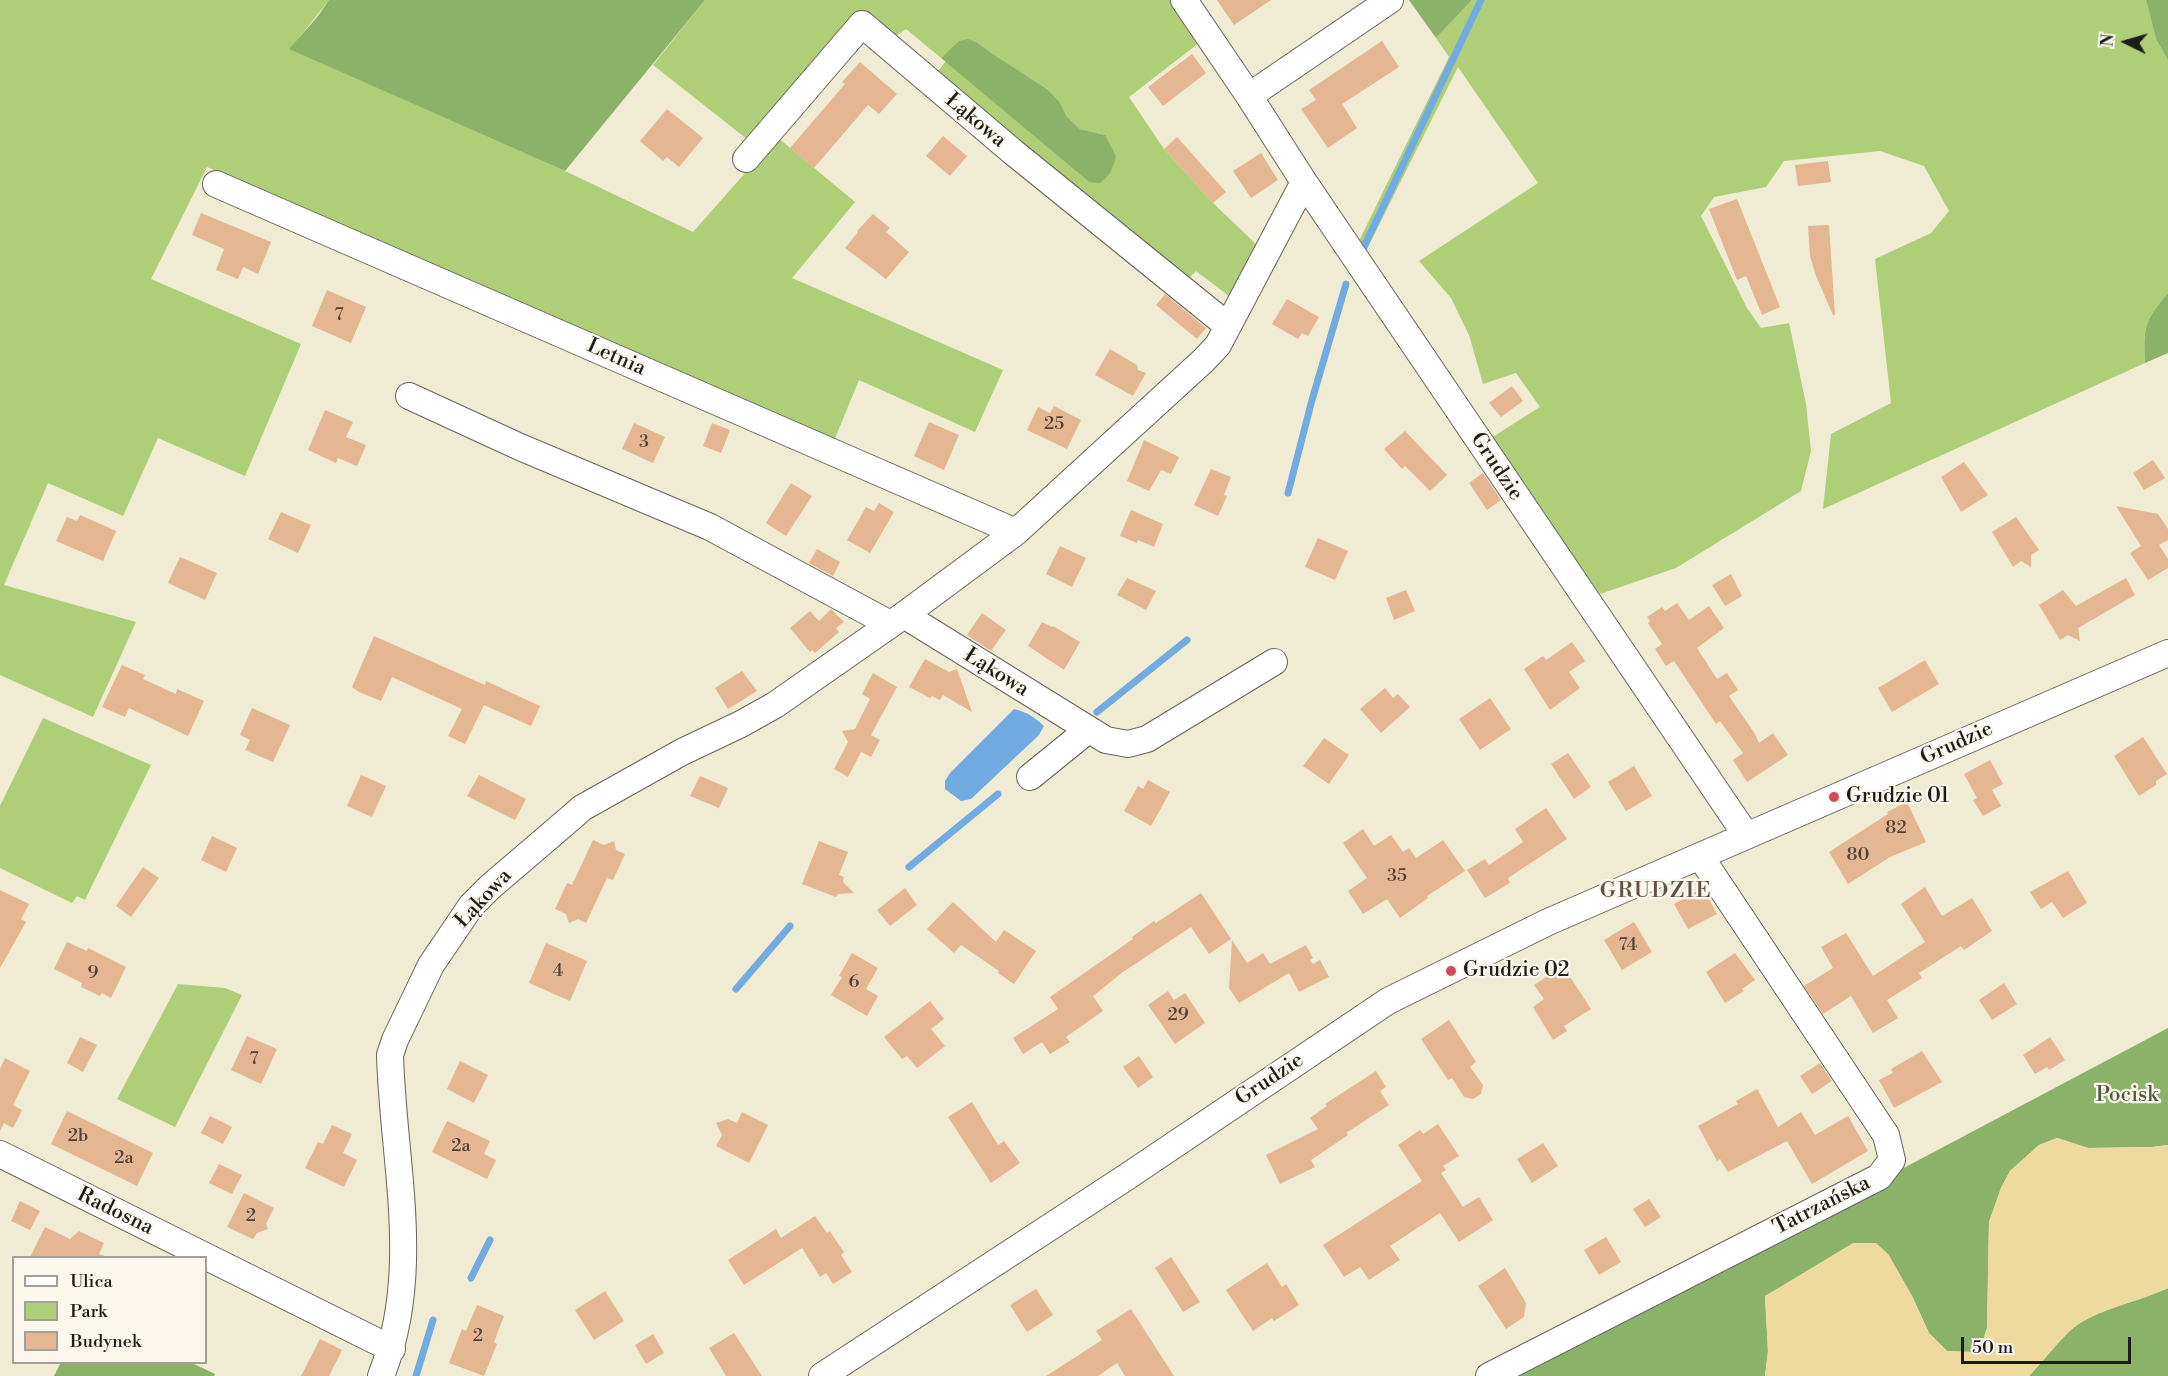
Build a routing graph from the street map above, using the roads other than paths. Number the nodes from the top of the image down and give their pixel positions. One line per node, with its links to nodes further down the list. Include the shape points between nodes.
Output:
1 (1184, 0): 3 (street, Grudzie)
2 (1390, 0): 3 (street)
3 (1249, 96): 5 (street, Grudzie)
4 (746, 159): 7 (street, Łąkowa, via 862,24 1012,152)
5 (1304, 182): 7 (street, Łąkowa); 15 (street, Grudzie)
6 (216, 184): 9 (street, Letnia)
7 (1228, 326): 9 (street, Łąkowa, via 1204,360)
8 (410, 396): 10 (street, via 710,528)
9 (1016, 532): 10 (street, Łąkowa)
10 (897, 620): 13 (street, Łąkowa); 20 (street, Łąkowa, via 775,705 582,808 471,906 431,965 390,1055 404,1264)
11 (2168, 653): 15 (street, Grudzie)
12 (1274, 662): 13 (street, Łąkowa, via 1147,739 1128,744 1106,740)
13 (1088, 730): 14 (street)
14 (1030, 777)
15 (1746, 836): 16 (street, Grudzie)
16 (1700, 856): 22 (street, Grudzie, via 1548,922 1388,1001); 23 (street, Tatrzańska, via 1886,1135 1892,1160 1879,1177)
17 (0, 1154): 18 (street, Radosna)
18 (205, 1256)
19 (207, 1257): 20 (street, Radosna)
20 (392, 1349): 21 (street, Łąkowa)
21 (381, 1376)
22 (822, 1376)
23 (1489, 1376)

